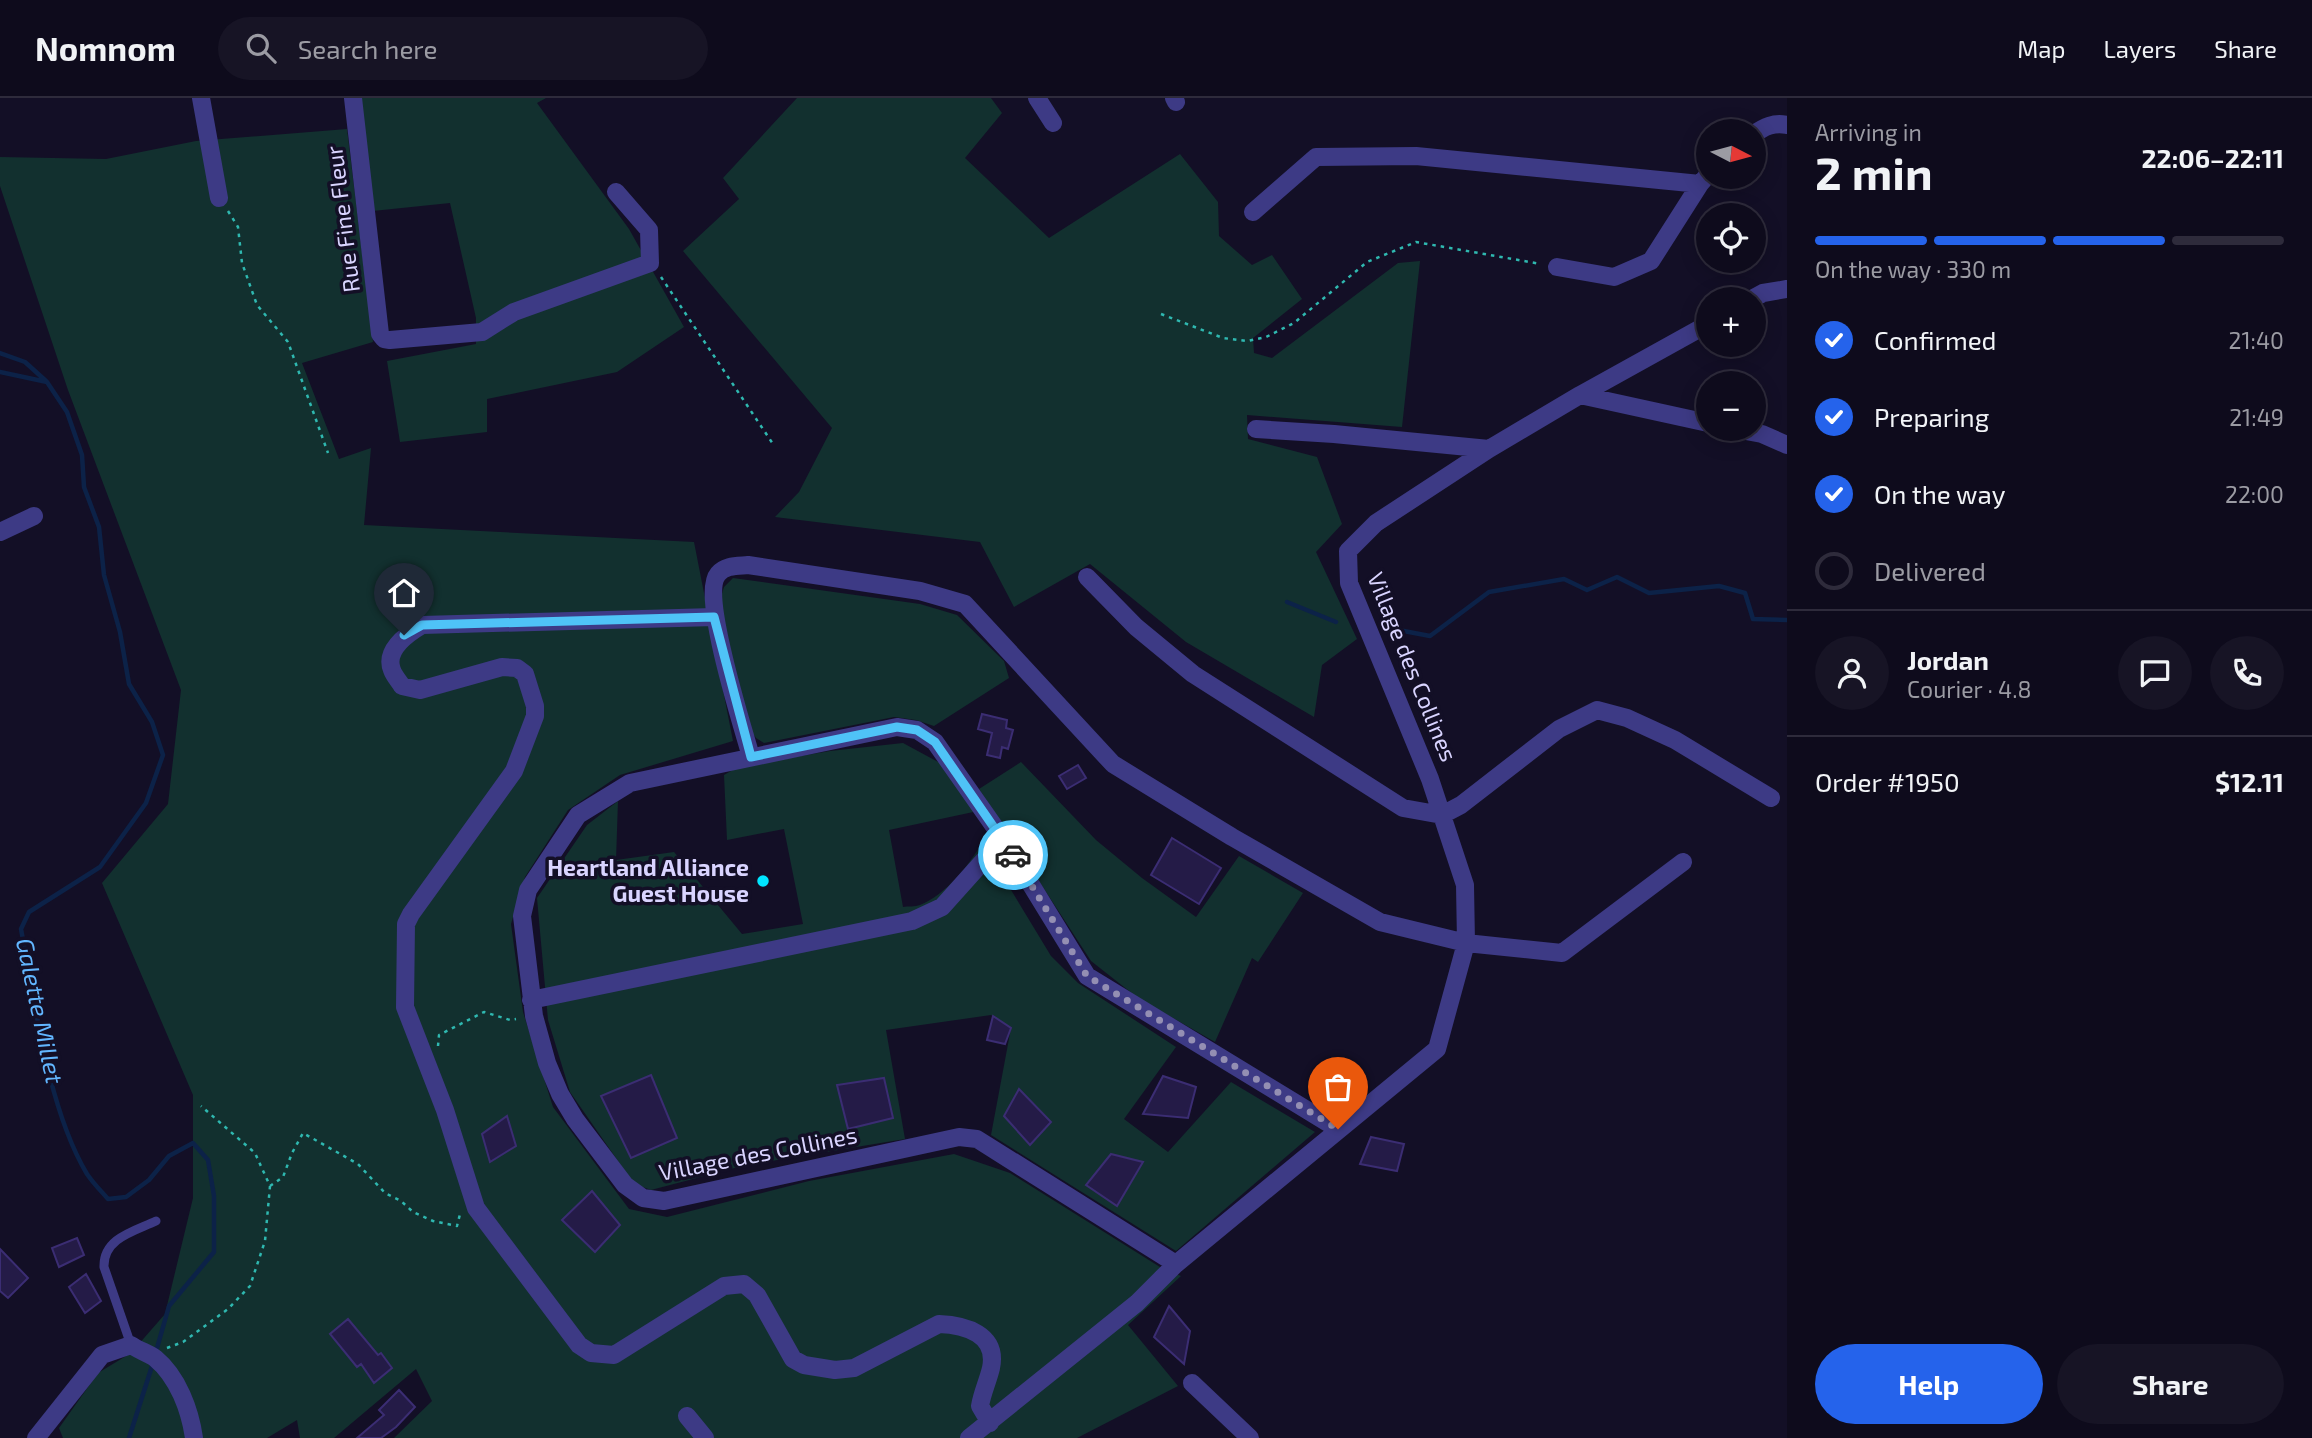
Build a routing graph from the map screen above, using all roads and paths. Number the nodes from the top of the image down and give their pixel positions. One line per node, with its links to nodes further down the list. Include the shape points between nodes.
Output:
1 (201, 98): 10 (street)
2 (353, 98): 12 (street, Rue Fine Fleur, via 384,339 482,332 514,312)
3 (1037, 98): 4 (street)
4 (1053, 123)
5 (1787, 125): 6 (street)
6 (1766, 127)
7 (1696, 179): 11 (street, via 1416,156 1316,157)
8 (1698, 189): 13 (street, via 1651,261 1614,277)
9 (616, 192): 12 (street, via 649,230)
10 (219, 198): 25 (path, via 238,227 242,263 257,305 288,342)
11 (1253, 212)
12 (650, 263): 22 (path)
13 (1557, 267): 16 (path, via 1416,242 1367,262 1294,323 1266,337 1247,341 1223,338)
14 (1787, 289): 15 (street)
15 (1766, 292)
16 (1161, 314)
17 (1696, 331): 18 (street, Village des Collines)
18 (1580, 395): 19 (street); 24 (street, Village des Collines)
19 (1696, 421)
20 (1256, 429): 24 (street)
21 (1766, 436): 23 (street)
22 (773, 444)
23 (1787, 445)
24 (1489, 449): 32 (street, Village des Collines, via 1376,523 1348,551 1349,583)
25 (328, 453)
26 (34, 516): 27 (street)
27 (0, 532)
28 (1087, 577): 32 (street, via 1136,627 1193,674 1403,808)
29 (714, 617): 30 (street); 35 (street, via 712,589 717,574 730,566 748,565 920,591 965,604 1114,764 1380,922); 48 (street, via 422,625 404,635 393,651 391,669 402,685 420,690 502,667 517,668 525,674 535,706 514,771 406,924 405,1007 476,1208 579,1345 591,1353 614,1355 724,1286 744,1284 757,1294 793,1359 804,1365 854,1368 939,1324 955,1324 976,1331 989,1345 992,1365 980,1406)
30 (751, 757): 33 (street, Village des Collines, via 897,727 917,730 935,742); 36 (street, Village des Collines, via 630,783 578,815 528,890 522,916)
31 (1771, 798): 32 (street, via 1675,740 1597,710 1559,729)
32 (1442, 815): 35 (street, Village des Collines, via 1465,885)
33 (1003, 839): 36 (street, via 942,907 912,921); 39 (street, Village des Collines, via 1087,976)
34 (1683, 862): 35 (street, via 1562,953)
35 (1466, 943): 39 (street, Village des Collines, via 1437,1049)
36 (532, 1008): 37 (path, via 510,1020 484,1012 439,1035); 43 (street, Village des Collines, via 560,1094 625,1185 643,1198 664,1201 959,1137 977,1139)
37 (437, 1057)
38 (201, 1106): 40 (path, via 255,1153)
39 (1338, 1129): 43 (street, Village des Collines)
40 (270, 1186): 41 (path, via 283,1177 303,1133 358,1164 384,1193 433,1222 457,1226); 45 (path, via 265,1241 250,1286 228,1309)
41 (463, 1203)
42 (156, 1221): 44 (lane, via 115,1241 106,1252 104,1267)
43 (1176, 1264): 48 (street, via 1136,1303)
44 (131, 1345): 45 (street); 49 (street, via 102,1355)
45 (155, 1358): 50 (street, via 175,1382)
46 (1192, 1383): 53 (street)
47 (687, 1416): 51 (street)
48 (990, 1423): 52 (street)
49 (36, 1438)
50 (194, 1438)
51 (705, 1438)
52 (969, 1438)
53 (1250, 1438)

